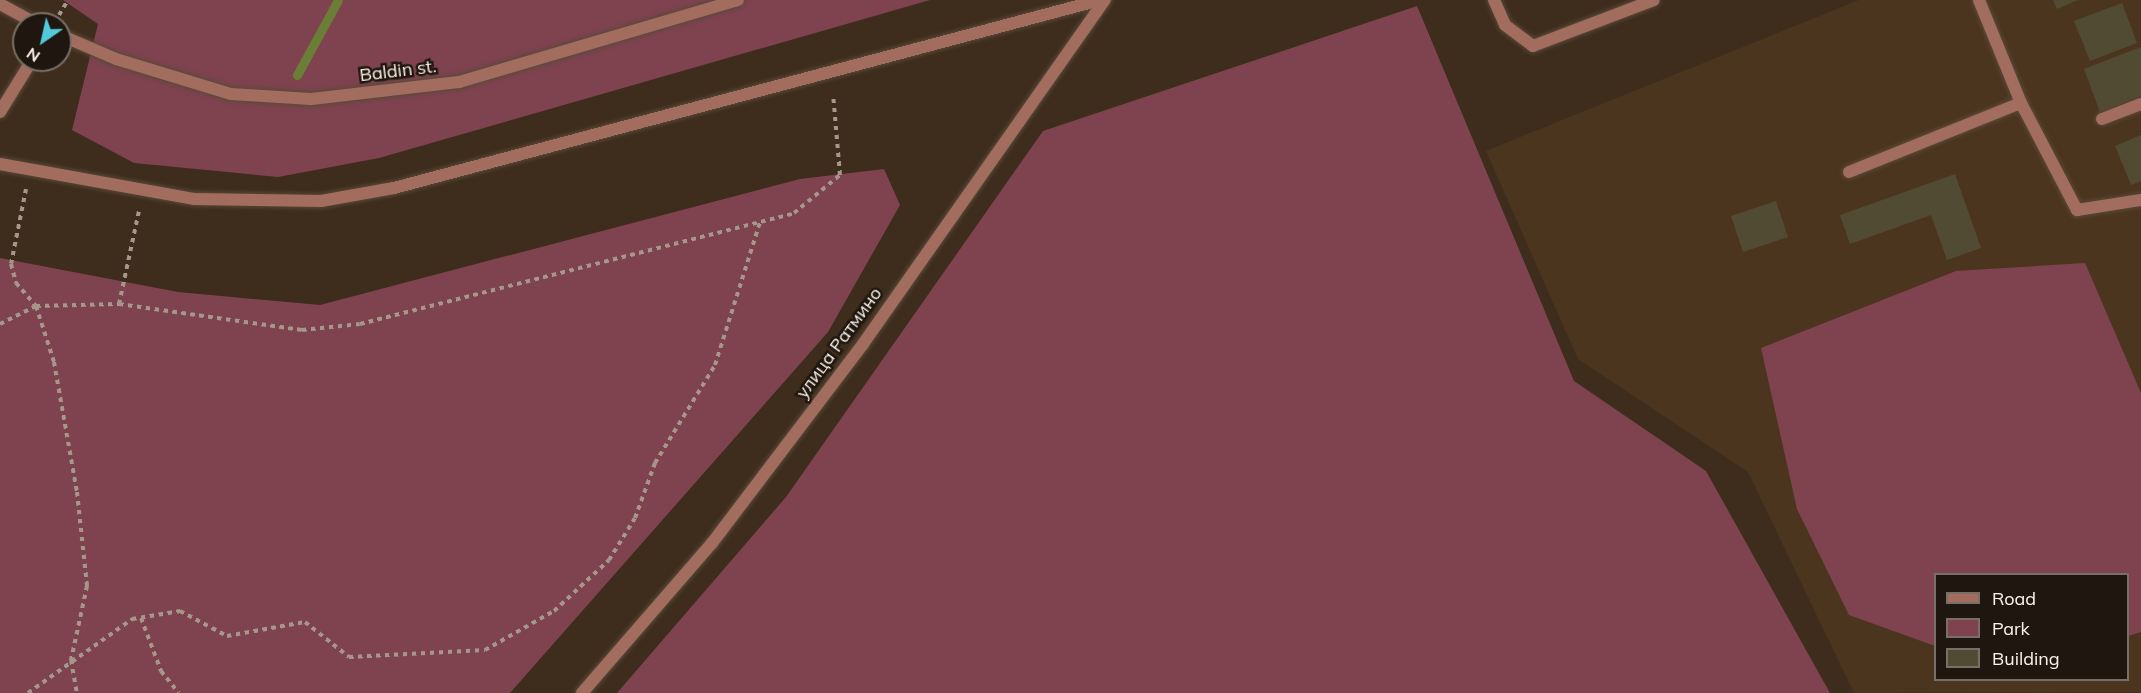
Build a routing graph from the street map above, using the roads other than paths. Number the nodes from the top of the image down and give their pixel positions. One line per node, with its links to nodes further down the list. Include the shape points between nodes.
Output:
1 (738, 0): 9 (street, Baldin st., via 459,82 311,99 231,94 116,59)
2 (1100, 0): 15 (street, via 394,188 321,201 245,204 143,193)
3 (1105, 0): 18 (street, улица Ратмино, via 834,382 712,543)
4 (1494, 0): 5 (street, via 1505,25 1533,45)
5 (1654, 0)
6 (1979, 0): 11 (street)
7 (0, 4): 8 (street)
8 (15, 12)
9 (72, 40)
10 (25, 72): 13 (street)
11 (2021, 103): 16 (street); 17 (street, via 2077,210)
12 (2141, 104): 14 (street)
13 (0, 112)
14 (2102, 119)
15 (0, 164)
16 (1850, 172)
17 (2141, 200)
18 (582, 693)

